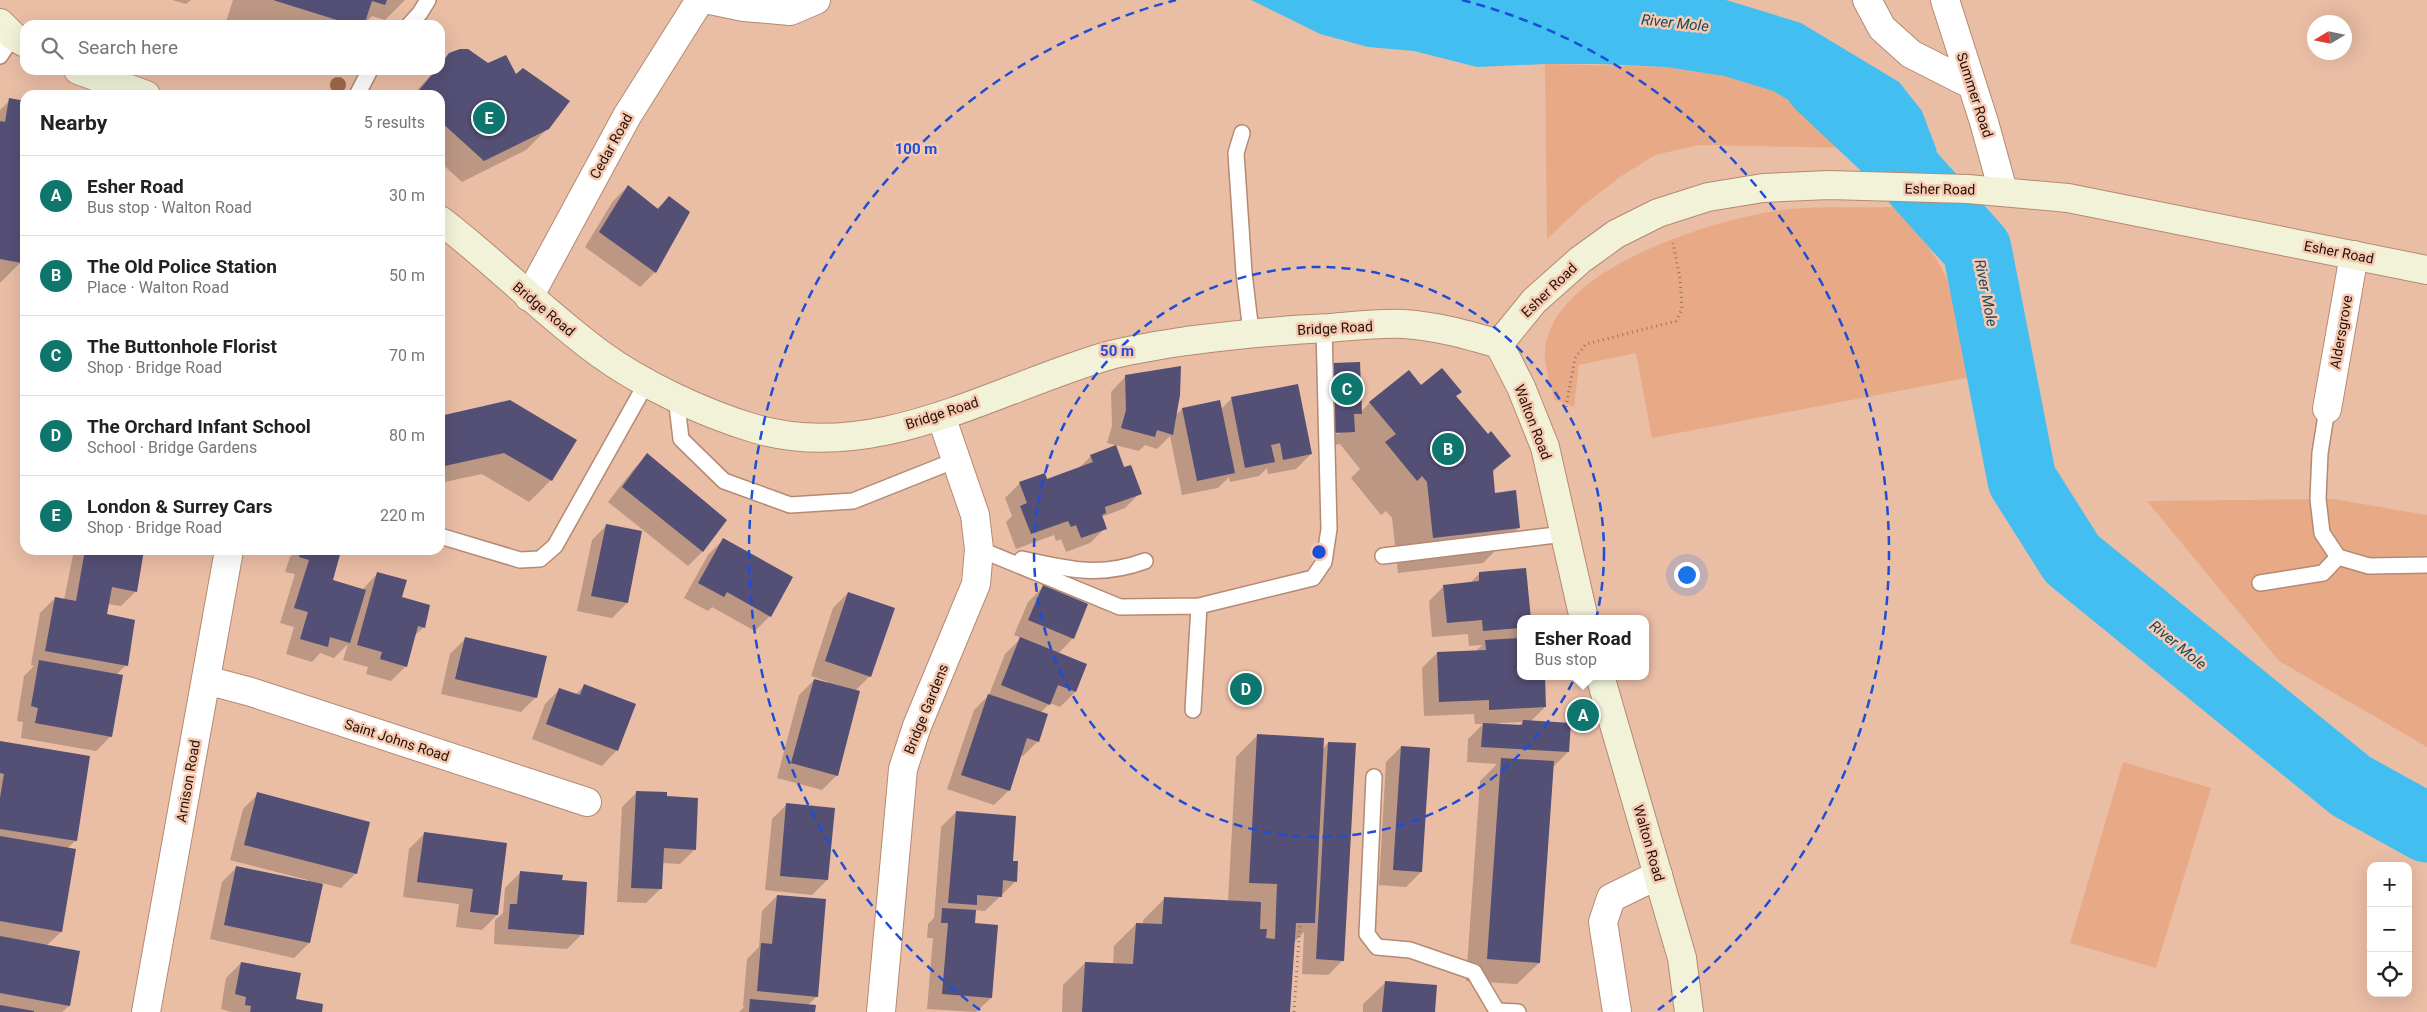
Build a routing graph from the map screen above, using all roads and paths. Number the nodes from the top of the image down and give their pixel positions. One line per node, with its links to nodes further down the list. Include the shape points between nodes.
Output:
1 (428, 0): 7 (lane)
2 (700, 0): 19 (street, Cedar Road, via 627,116)
3 (710, 0): 4 (street, via 790,11)
4 (816, 0)
5 (1867, 0): 10 (street, via 1882,28 1911,54)
6 (1945, 0): 10 (street, Summer Road)
7 (414, 20)
8 (92, 75): 11 (main road)
9 (367, 75): 12 (lane)
10 (1970, 84): 14 (street, Summer Road)
11 (132, 90)
12 (359, 90)
13 (1242, 132): 21 (lane, via 1236,153)
14 (2003, 191): 15 (main road, Esher Road, via 1829,185 1763,188 1708,197); 17 (main road, Esher Road, via 2068,198)
15 (1658, 213): 22 (main road, Esher Road, via 1616,234 1580,260 1534,301); 27 (path, via 1674,245 1680,279 1682,308 1676,321 1586,344 1574,358 1564,418)
16 (445, 224): 19 (main road, Bridge Road)
17 (2354, 255): 18 (main road, Esher Road); 25 (street, Aldersgrove)
18 (2427, 270)
19 (529, 296): 23 (main road, Bridge Road, via 602,355)
20 (1324, 328): 21 (main road, Bridge Road); 22 (main road, Bridge Road, via 1403,324 1458,332); 38 (lane, via 1329,529 1324,562 1313,578)
21 (1251, 332): 26 (main road, Bridge Road, via 1111,355)
22 (1499, 344): 27 (main road, Walton Road)
23 (647, 382): 24 (main road, Bridge Road); 30 (lane, via 555,546 540,560 520,560)
24 (676, 397): 26 (main road, Bridge Road, via 755,428 794,437 840,439); 28 (lane, via 681,439 724,481 790,505 853,501)
25 (2327, 409): 34 (lane, via 2320,452 2318,500 2322,533)
26 (941, 416): 28 (street, Bridge Gardens)
27 (1545, 447): 29 (main road, Walton Road)
28 (956, 460): 31 (street, Bridge Gardens, via 975,515)
29 (1564, 534): 33 (lane); 39 (main road, Walton Road)
30 (445, 538)
31 (979, 549): 35 (lane, via 1076,571 1106,572); 38 (lane, via 1120,607); 48 (street, Bridge Gardens, via 976,584 917,726 903,769)
32 (228, 555): 40 (street, Arnison Road)
33 (1383, 556)
34 (2338, 557): 36 (lane, via 2369,566); 37 (lane, via 2323,573)
35 (1144, 561)
36 (2427, 565)
37 (2260, 583)
38 (1199, 606): 42 (lane)
39 (1583, 615)
40 (206, 680): 44 (street, Saint Johns Road); 47 (street, Arnison Road)
41 (1601, 680): 45 (main road, Walton Road)
42 (1193, 710)
43 (1374, 777): 50 (lane, via 1367,934 1377,947 1410,950 1474,972 1497,1011)
44 (587, 802)
45 (1658, 875): 51 (street, via 1611,898 1603,922); 52 (main road, Walton Road, via 1682,958)
46 (1300, 922): 49 (path)
47 (146, 1012)
48 (881, 1012)
49 (1294, 1012)
50 (1518, 1012)
51 (1617, 1012)
52 (1689, 1012)

